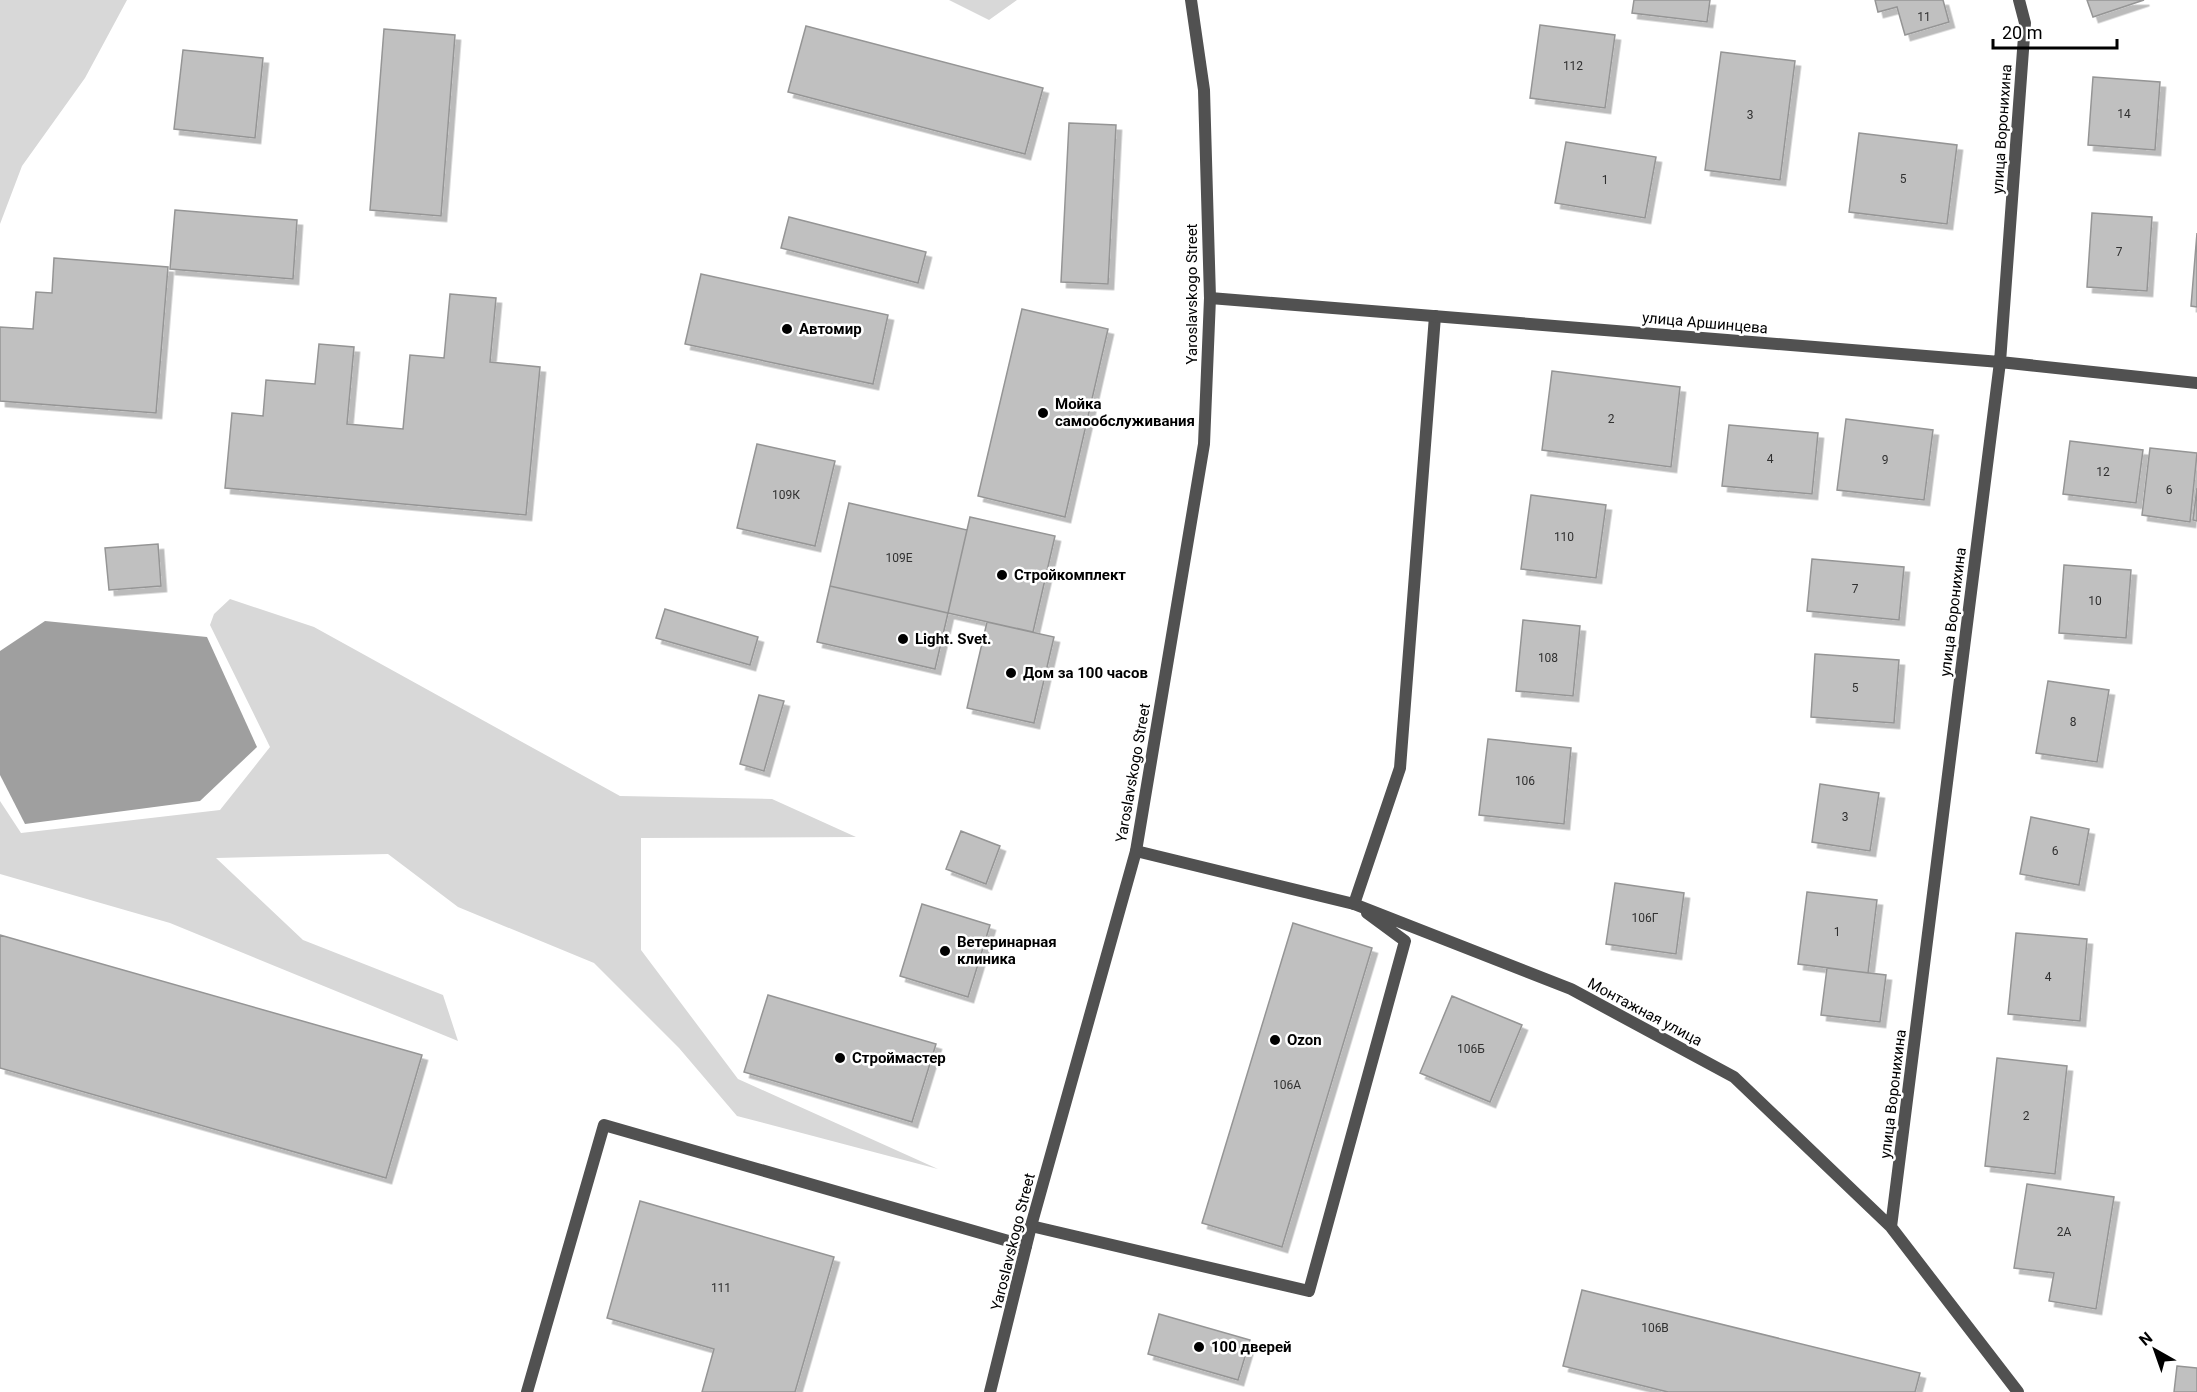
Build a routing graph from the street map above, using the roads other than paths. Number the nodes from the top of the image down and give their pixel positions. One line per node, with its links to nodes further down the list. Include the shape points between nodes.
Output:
1 (1191, 0): 3 (street, Yaroslavskogo Street, via 1204,90)
2 (2019, 0): 5 (street, улица Воронихина, via 2025,23)
3 (1210, 298): 4 (street, улица Аршинцева); 7 (street, Yaroslavskogo Street, via 1204,444)
4 (1435, 316): 5 (street, улица Аршинцева); 8 (street, via 1400,768)
5 (2000, 362): 6 (street, улица Аршинцева); 10 (street, улица Воронихина)
6 (2197, 383)
7 (1136, 851): 8 (street, Монтажная улица); 9 (street, Yaroslavskogo Street)
8 (1354, 904): 9 (street, via 1405,941 1309,1291); 10 (street, Монтажная улица, via 1571,989 1734,1077)
9 (1031, 1226): 11 (street, Yaroslavskogo Street)
10 (1891, 1227): 14 (street, Монтажная улица)
11 (1026, 1246): 12 (street, via 604,1125); 13 (street, Yaroslavskogo Street)
12 (527, 1392)
13 (990, 1392)
14 (2018, 1392)

